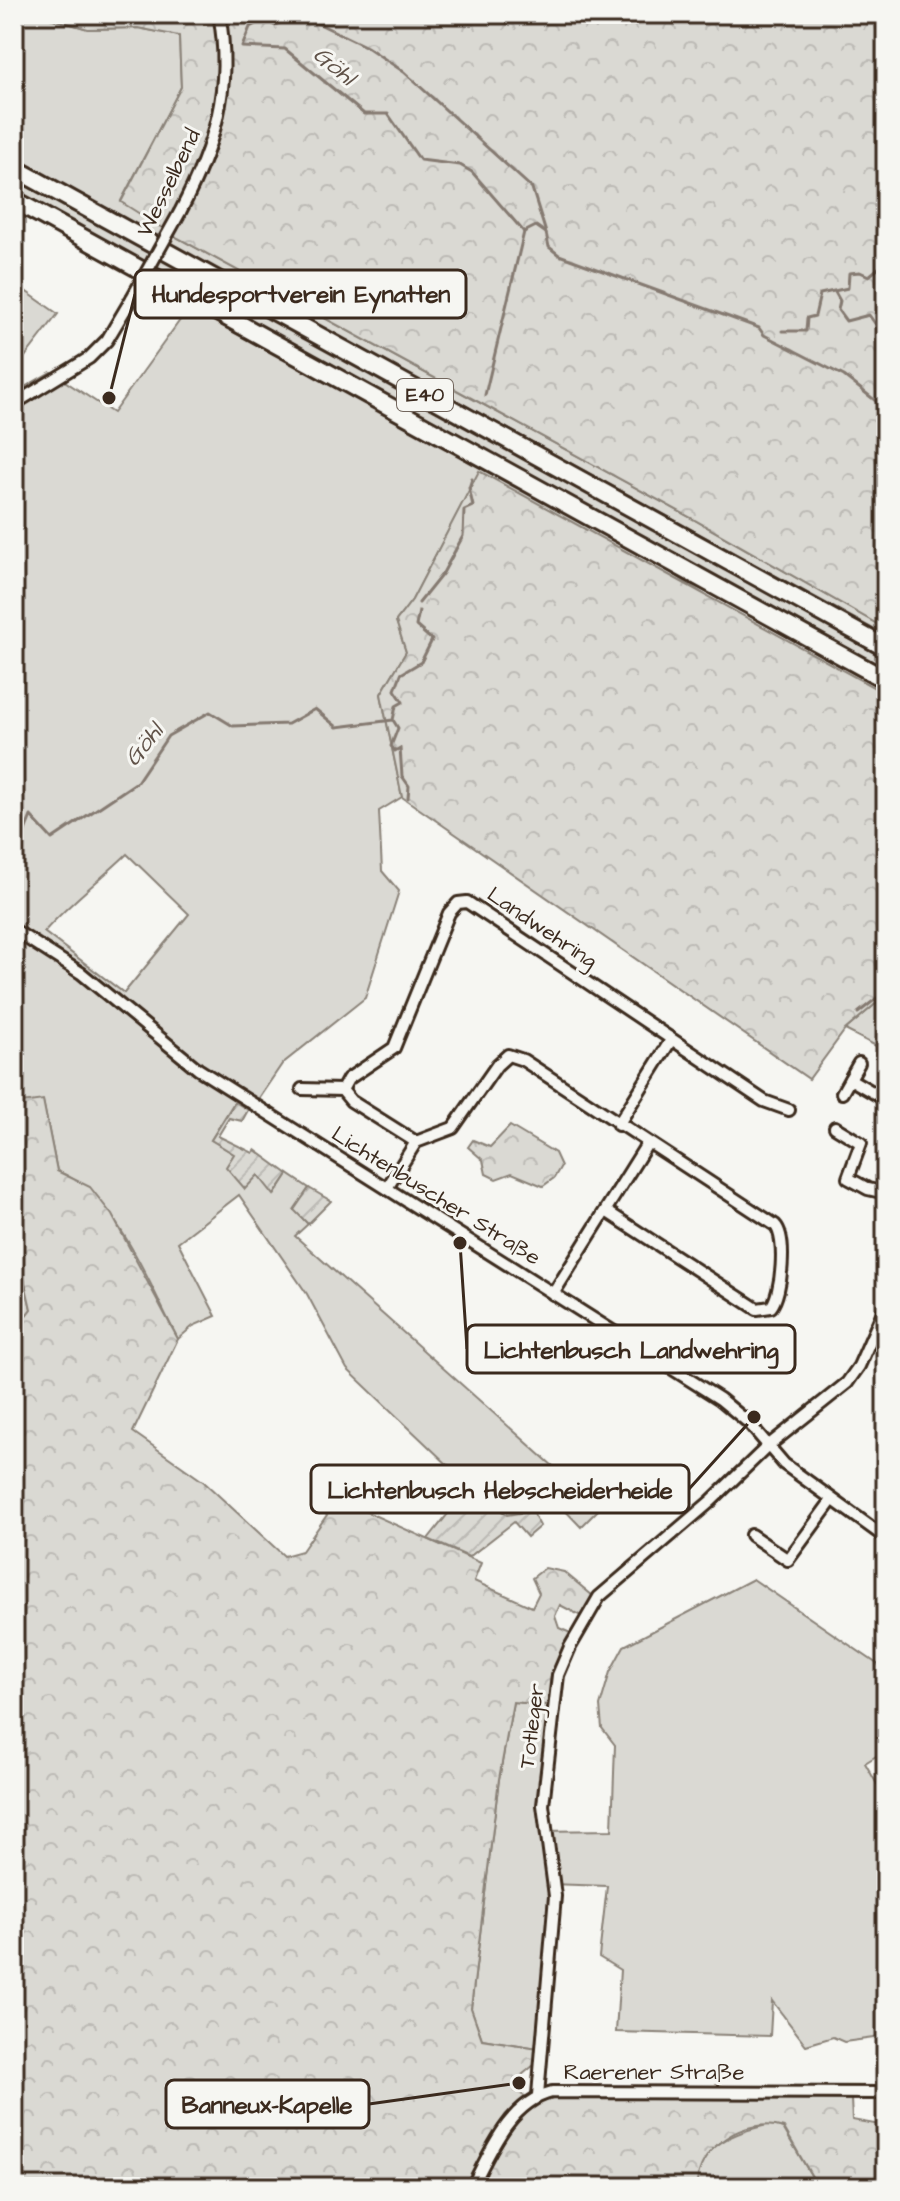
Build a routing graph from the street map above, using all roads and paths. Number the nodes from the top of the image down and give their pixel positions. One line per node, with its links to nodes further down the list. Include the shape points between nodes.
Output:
1 (219, 14): 4 (street, Wesselbend, bridge, via 225,59 220,118 180,212 107,340 89,358)
2 (14, 168): 5 (highway, E40)
3 (14, 200): 6 (highway, E40)
4 (14, 404)
5 (886, 648)
6 (886, 680)
7 (14, 930): 20 (street, Lichtenbuscher Straße, via 81,973 198,1069)
8 (671, 1040): 12 (street, Landwehring, via 474,905 458,903 449,913 394,1048 348,1079); 15 (street, Landwehring, via 764,1101); 16 (street)
9 (859, 1063): 10 (street)
10 (850, 1079): 13 (street); 14 (street)
11 (302, 1089): 12 (street)
12 (342, 1090): 18 (street)
13 (842, 1093)
14 (886, 1100)
15 (789, 1110)
16 (618, 1125): 18 (street, via 508,1055 453,1128); 19 (street)
17 (835, 1127): 21 (street, via 861,1143 848,1178)
18 (416, 1142): 20 (street)
19 (647, 1144): 22 (street); 22 (street, via 780,1230 778,1298 771,1307 757,1309)
20 (387, 1188): 23 (street, Lichtenbuscher Straße)
21 (886, 1193)
22 (606, 1211): 23 (street)
23 (553, 1294): 25 (street, Lichtenbuscher Straße, via 728,1404)
24 (886, 1305): 25 (street, Totleger, via 853,1375)
25 (768, 1446): 26 (street, Lichtenbuscher Straße); 30 (street, Totleger, via 599,1597 558,1675 543,1805 555,1896)
26 (832, 1500): 27 (street, via 788,1560); 28 (street, Lichtenbuscher Straße)
27 (751, 1535)
28 (886, 1538)
29 (886, 2093): 30 (street, Raerener Straße, via 581,2090)
30 (538, 2095): 31 (street, Raerener Straße, via 508,2124)
31 (472, 2187)

